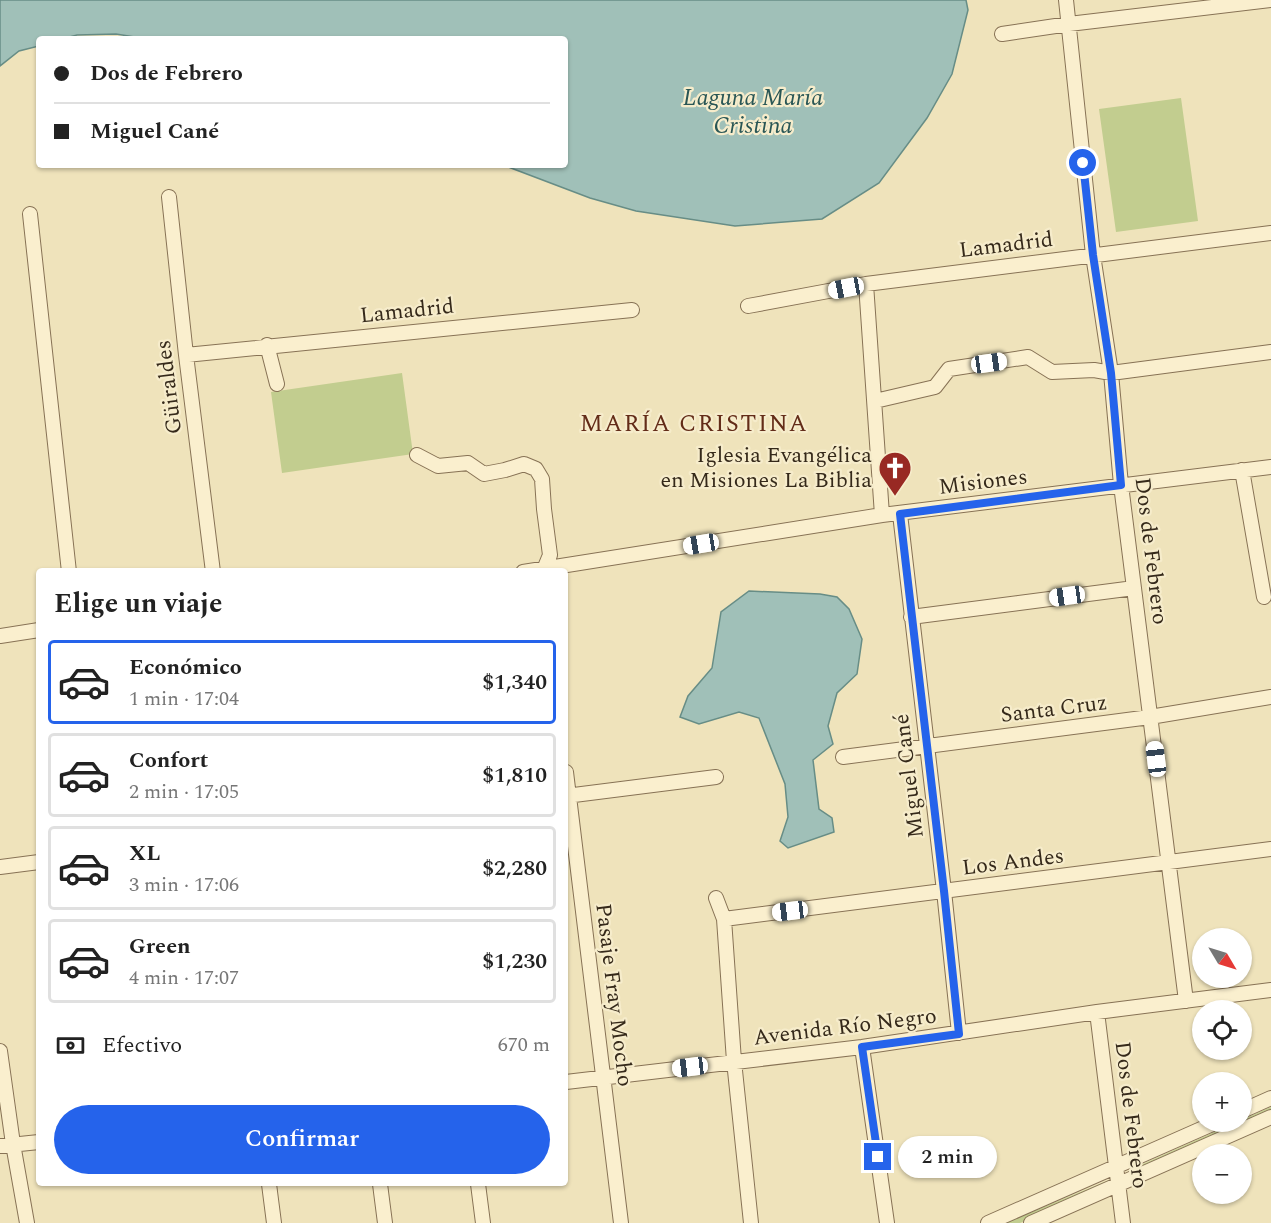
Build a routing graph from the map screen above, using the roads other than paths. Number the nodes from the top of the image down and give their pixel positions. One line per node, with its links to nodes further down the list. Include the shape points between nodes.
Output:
1 (1066, 0): 3 (street, Dos de Febrero)
2 (1271, 0): 3 (street)
3 (1068, 24): 4 (street); 8 (street, Dos de Febrero)
4 (1002, 34)
5 (169, 197): 14 (street, Güiraldes)
6 (30, 213): 24 (street)
7 (1271, 234): 8 (street, Lamadrid)
8 (1093, 255): 9 (street, Lamadrid); 15 (street, Dos de Febrero)
9 (866, 284): 10 (street, Lamadrid); 17 (street)
10 (748, 306)
11 (632, 310): 12 (street, Lamadrid)
12 (267, 345): 14 (street, Lamadrid); 16 (street)
13 (1271, 352): 15 (street)
14 (186, 355): 25 (street, Güiraldes)
15 (1111, 373): 17 (street, via 1052,372 1028,357 949,369 935,387); 21 (street, Dos de Febrero)
16 (277, 384)
17 (875, 401): 23 (street)
18 (417, 455): 26 (street, via 438,466 468,463 484,474 524,464 536,469 542,479 550,555)
19 (1271, 467): 20 (street, Misiones)
20 (1242, 470): 21 (street, Misiones); 29 (street)
21 (1121, 485): 22 (street, Misiones); 28 (street, Dos de Febrero)
22 (900, 514): 23 (street, Misiones); 30 (street, Miguel Cané)
23 (882, 515): 27 (street, Misiones)
24 (69, 568)
25 (213, 568)
26 (544, 568)
27 (560, 568)
28 (1134, 588): 30 (street); 34 (street, Dos de Febrero)
29 (1264, 597)
30 (911, 617): 35 (street, Miguel Cané)
31 (36, 630): 32 (street)
32 (0, 636)
33 (1271, 698): 34 (street, Santa Cruz)
34 (1150, 717): 35 (street, Santa Cruz); 42 (street, Dos de Febrero)
35 (926, 747): 36 (street, Santa Cruz); 44 (street, Miguel Cané)
36 (843, 758)
37 (716, 777): 38 (street)
38 (568, 796)
39 (568, 804): 54 (street, Pasaje Fray Mocho)
40 (1271, 849): 42 (street, Los Andes)
41 (36, 862): 43 (street)
42 (1169, 863): 44 (street, Los Andes); 48 (street, Dos de Febrero)
43 (0, 867)
44 (944, 891): 46 (street, Los Andes); 50 (street, Miguel Cané)
45 (716, 898): 46 (street)
46 (724, 919): 53 (street)
47 (1271, 990): 48 (street, Avenida Río Negro)
48 (1186, 1000): 49 (street, Avenida Río Negro)
49 (1097, 1012): 50 (street, Avenida Río Negro); 62 (street, Dos de Febrero)
50 (959, 1034): 51 (street, Avenida Río Negro)
51 (862, 1047): 53 (street, Avenida Río Negro); 73 (street)
52 (0, 1052): 61 (street)
53 (734, 1061): 54 (street, Avenida Río Negro); 72 (street)
54 (604, 1078): 55 (street, Avenida Río Negro); 71 (street, Pasaje Fray Mocho)
55 (568, 1082)
56 (1271, 1098): 57 (street)
57 (1252, 1107)
58 (1271, 1117): 63 (street)
59 (1195, 1132): 62 (street)
60 (36, 1142): 61 (street)
61 (6, 1145): 67 (street)
62 (1116, 1167): 63 (street, Dos de Febrero); 74 (street)
63 (1120, 1185): 75 (street); 76 (street, Dos de Febrero)
64 (269, 1186): 68 (street)
65 (380, 1186): 69 (street)
66 (478, 1186): 70 (street)
67 (27, 1223)
68 (274, 1223)
69 (385, 1223)
70 (483, 1223)
71 (621, 1223)
72 (751, 1223)
73 (887, 1223)
74 (988, 1223)
75 (1031, 1223)
76 (1124, 1223)

